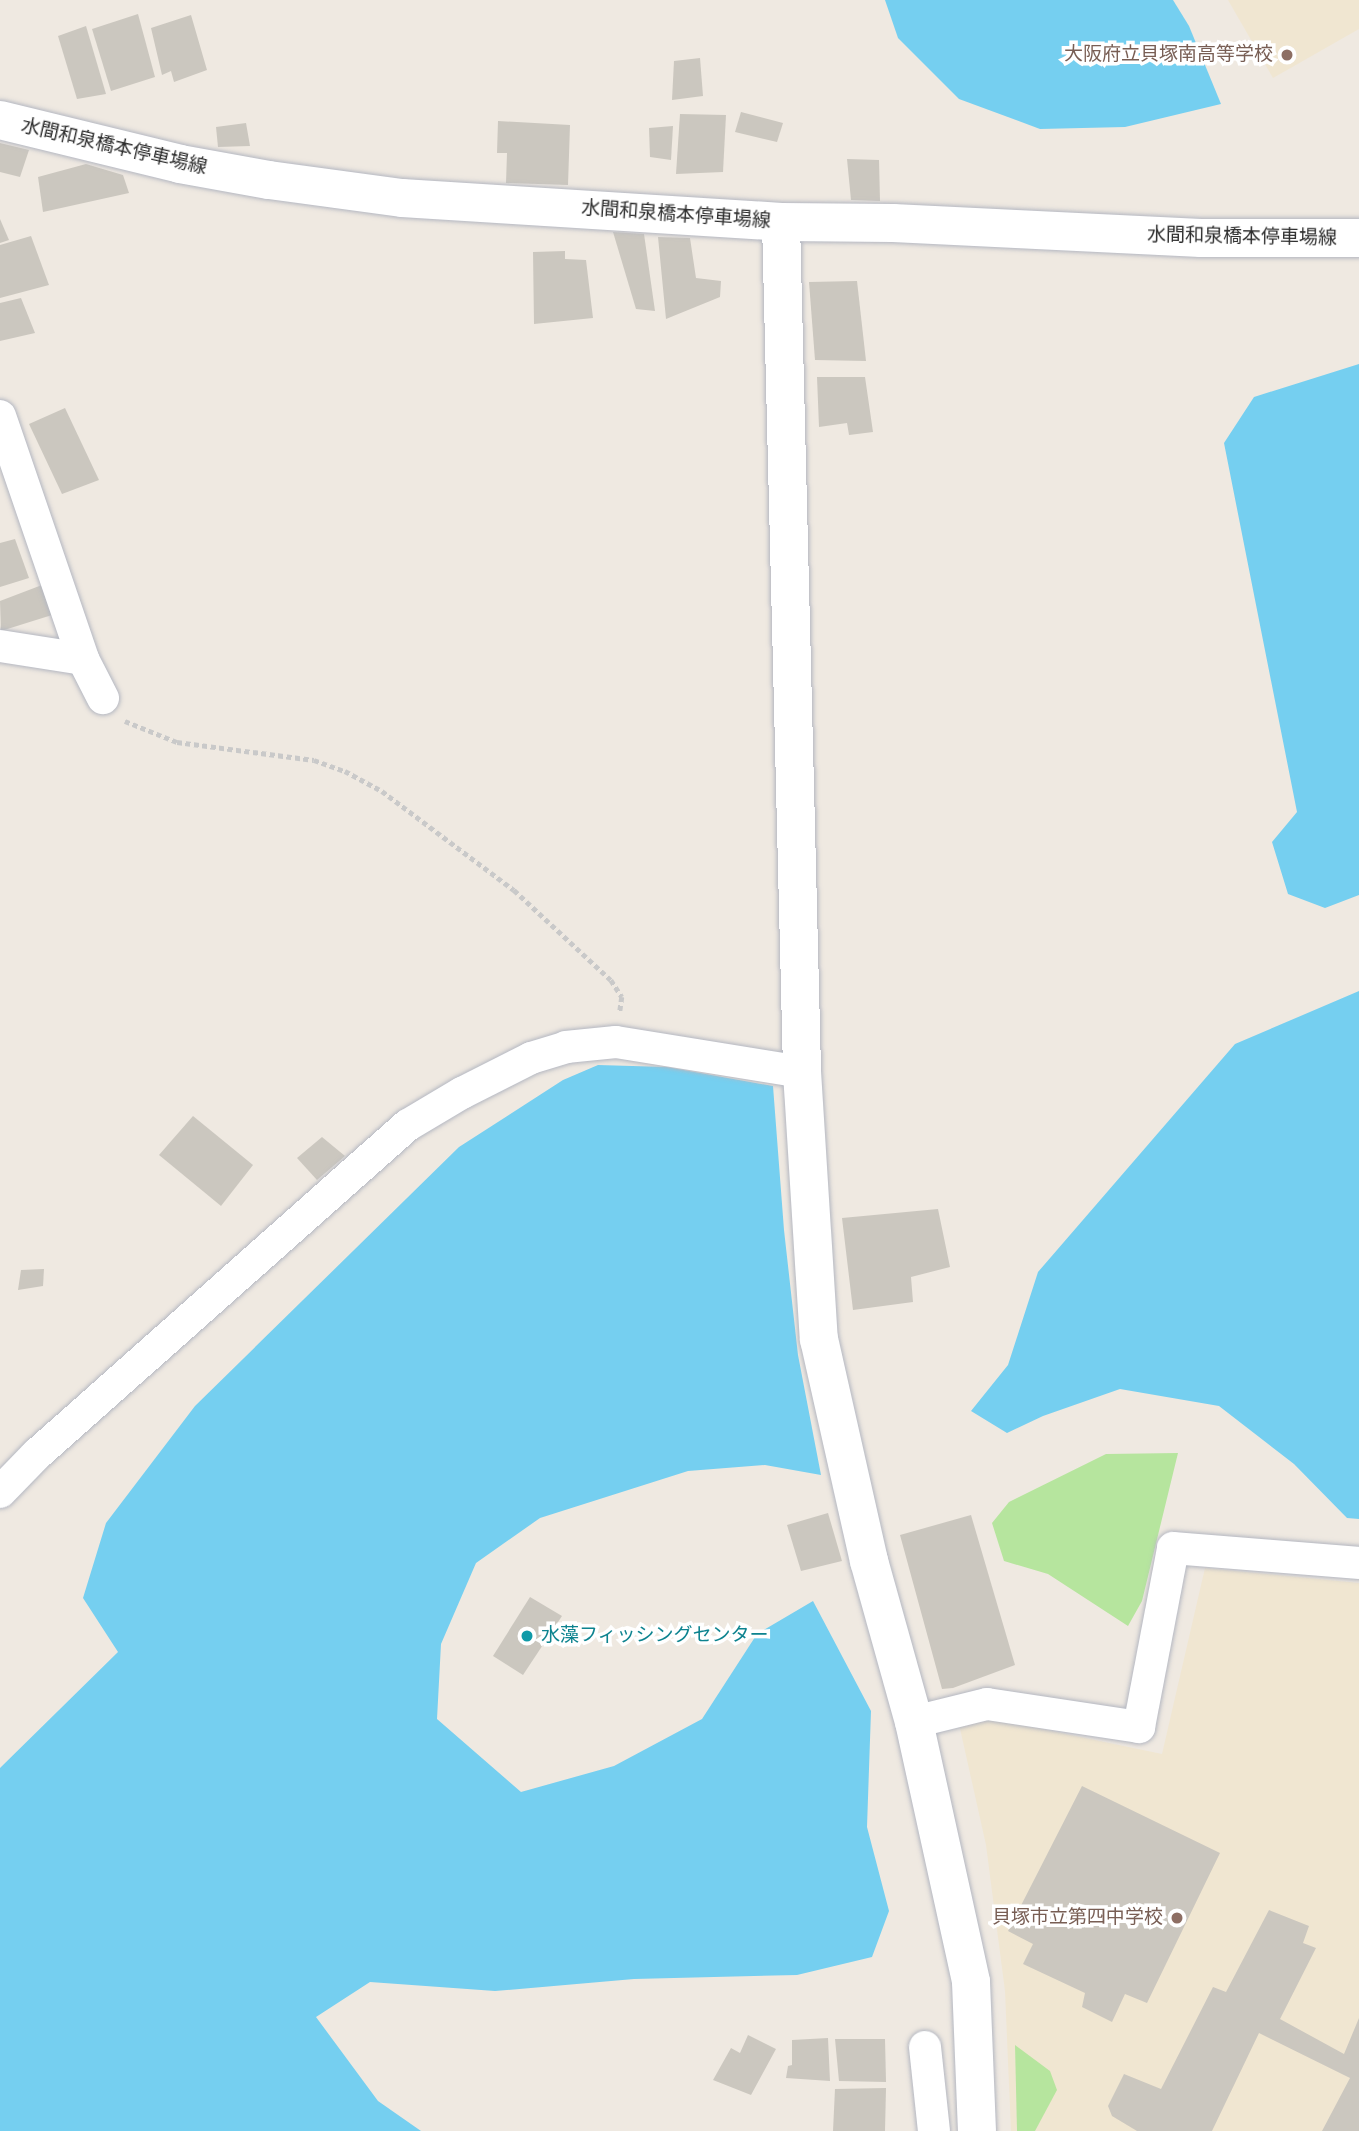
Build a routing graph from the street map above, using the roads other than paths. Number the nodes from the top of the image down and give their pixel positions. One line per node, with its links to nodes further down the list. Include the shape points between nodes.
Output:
1 (0, 120): 2 (street, 水間和泉橋本停車場線, via 180,164 334,190)
2 (781, 222): 3 (street, 水間和泉橋本停車場線, via 1213,238); 8 (street)
3 (1359, 238)
4 (0, 416): 6 (street)
5 (0, 646): 6 (street)
6 (83, 659): 7 (street)
7 (103, 698)
8 (802, 1072): 9 (street, via 616,1042 566,1047 531,1058 408,1125); 11 (street, via 819,1339 869,1561)
9 (0, 1492)
10 (1359, 1563): 11 (street, via 1173,1548 1139,1727 986,1704)
11 (914, 1722): 14 (street, via 971,1982)
12 (925, 2048): 13 (street)
13 (934, 2131)
14 (977, 2131)

